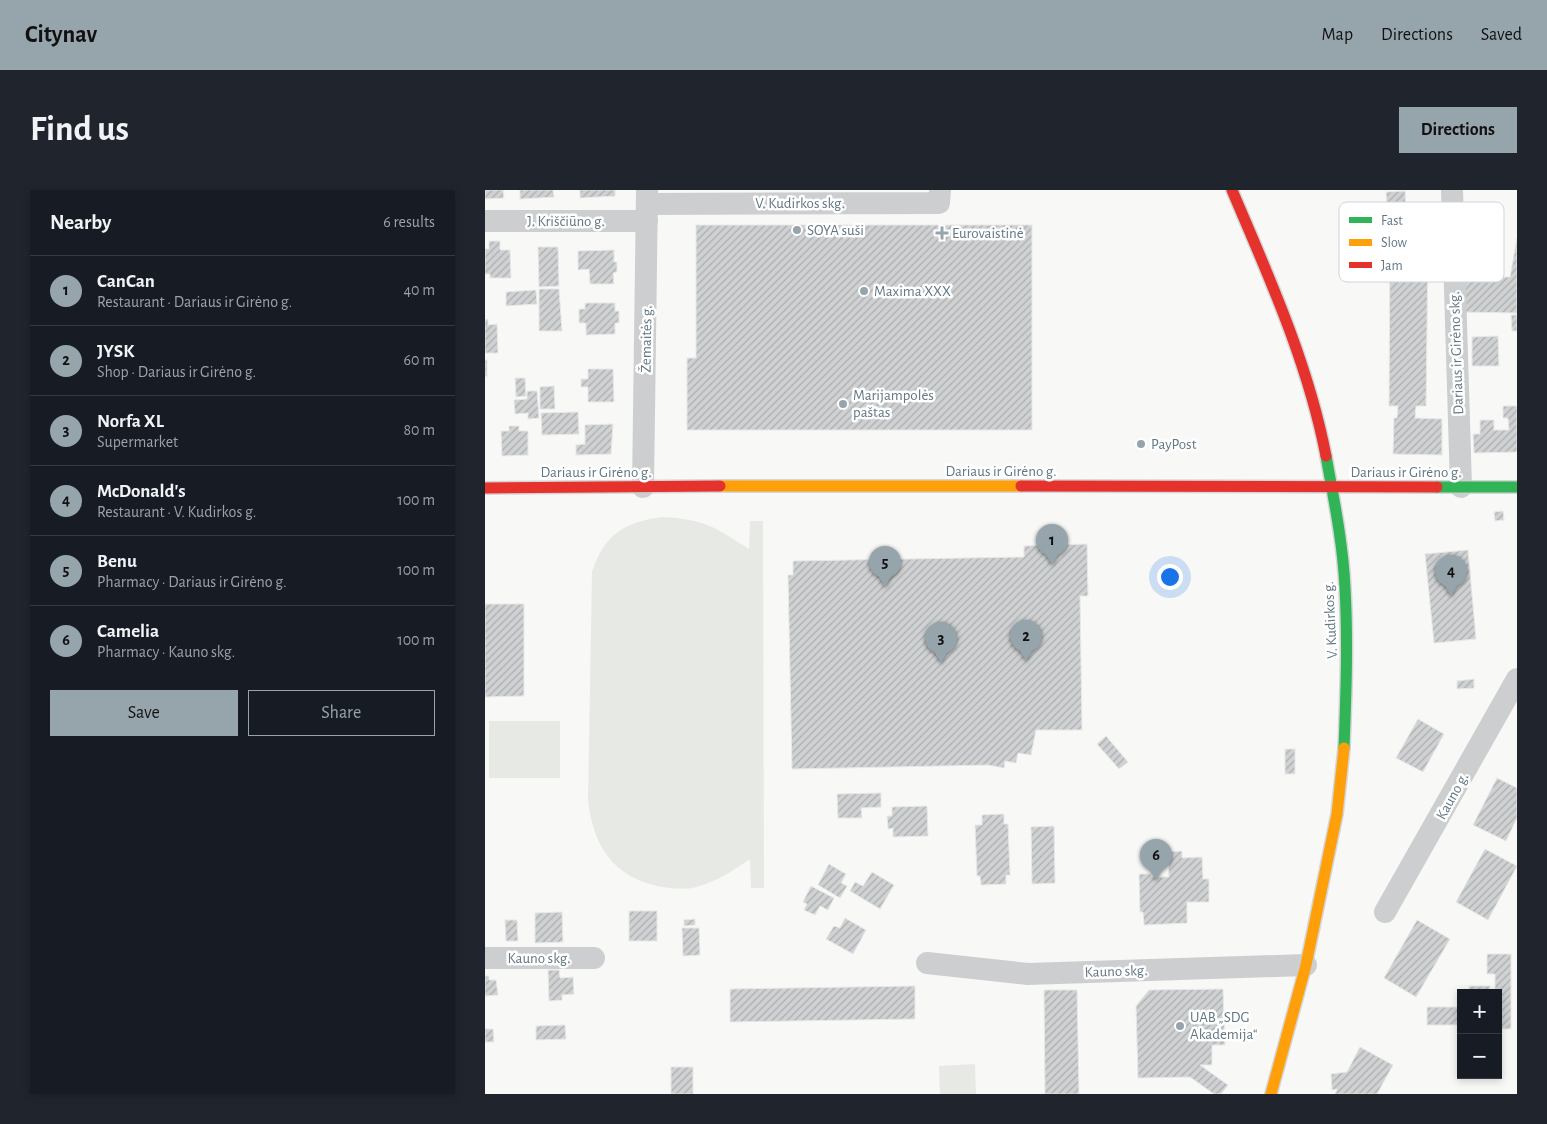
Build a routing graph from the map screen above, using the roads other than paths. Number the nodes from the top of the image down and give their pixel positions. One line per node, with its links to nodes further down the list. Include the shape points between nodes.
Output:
1 (940, 190): 3 (street, V. Kudirkos skg., via 939,203)
2 (1232, 190): 10 (street, V. Kudirkos g., via 1298,350 1321,432)
3 (647, 205): 4 (street, J. Kriščiūno g.); 6 (street, Žemaitės g.)
4 (485, 222)
5 (1454, 282): 7 (street, Dariaus ir Girėno skg.)
6 (643, 487): 9 (street, Dariaus ir Girėno g.); 10 (street, Dariaus ir Girėno g.)
7 (1461, 487): 8 (street, Dariaus ir Girėno g.); 10 (street, Dariaus ir Girėno g.)
8 (1517, 487)
9 (485, 488)
10 (1331, 488): 16 (street, V. Kudirkos g., via 1345,587 1345,760)
11 (1517, 679): 12 (street, Kauno g.)
12 (1385, 912)
13 (485, 958): 14 (street, Kauno skg.)
14 (594, 958)
15 (927, 963): 16 (street, Kauno skg., via 1028,974)
16 (1306, 965): 17 (street, V. Kudirkos g.)
17 (1271, 1094)

